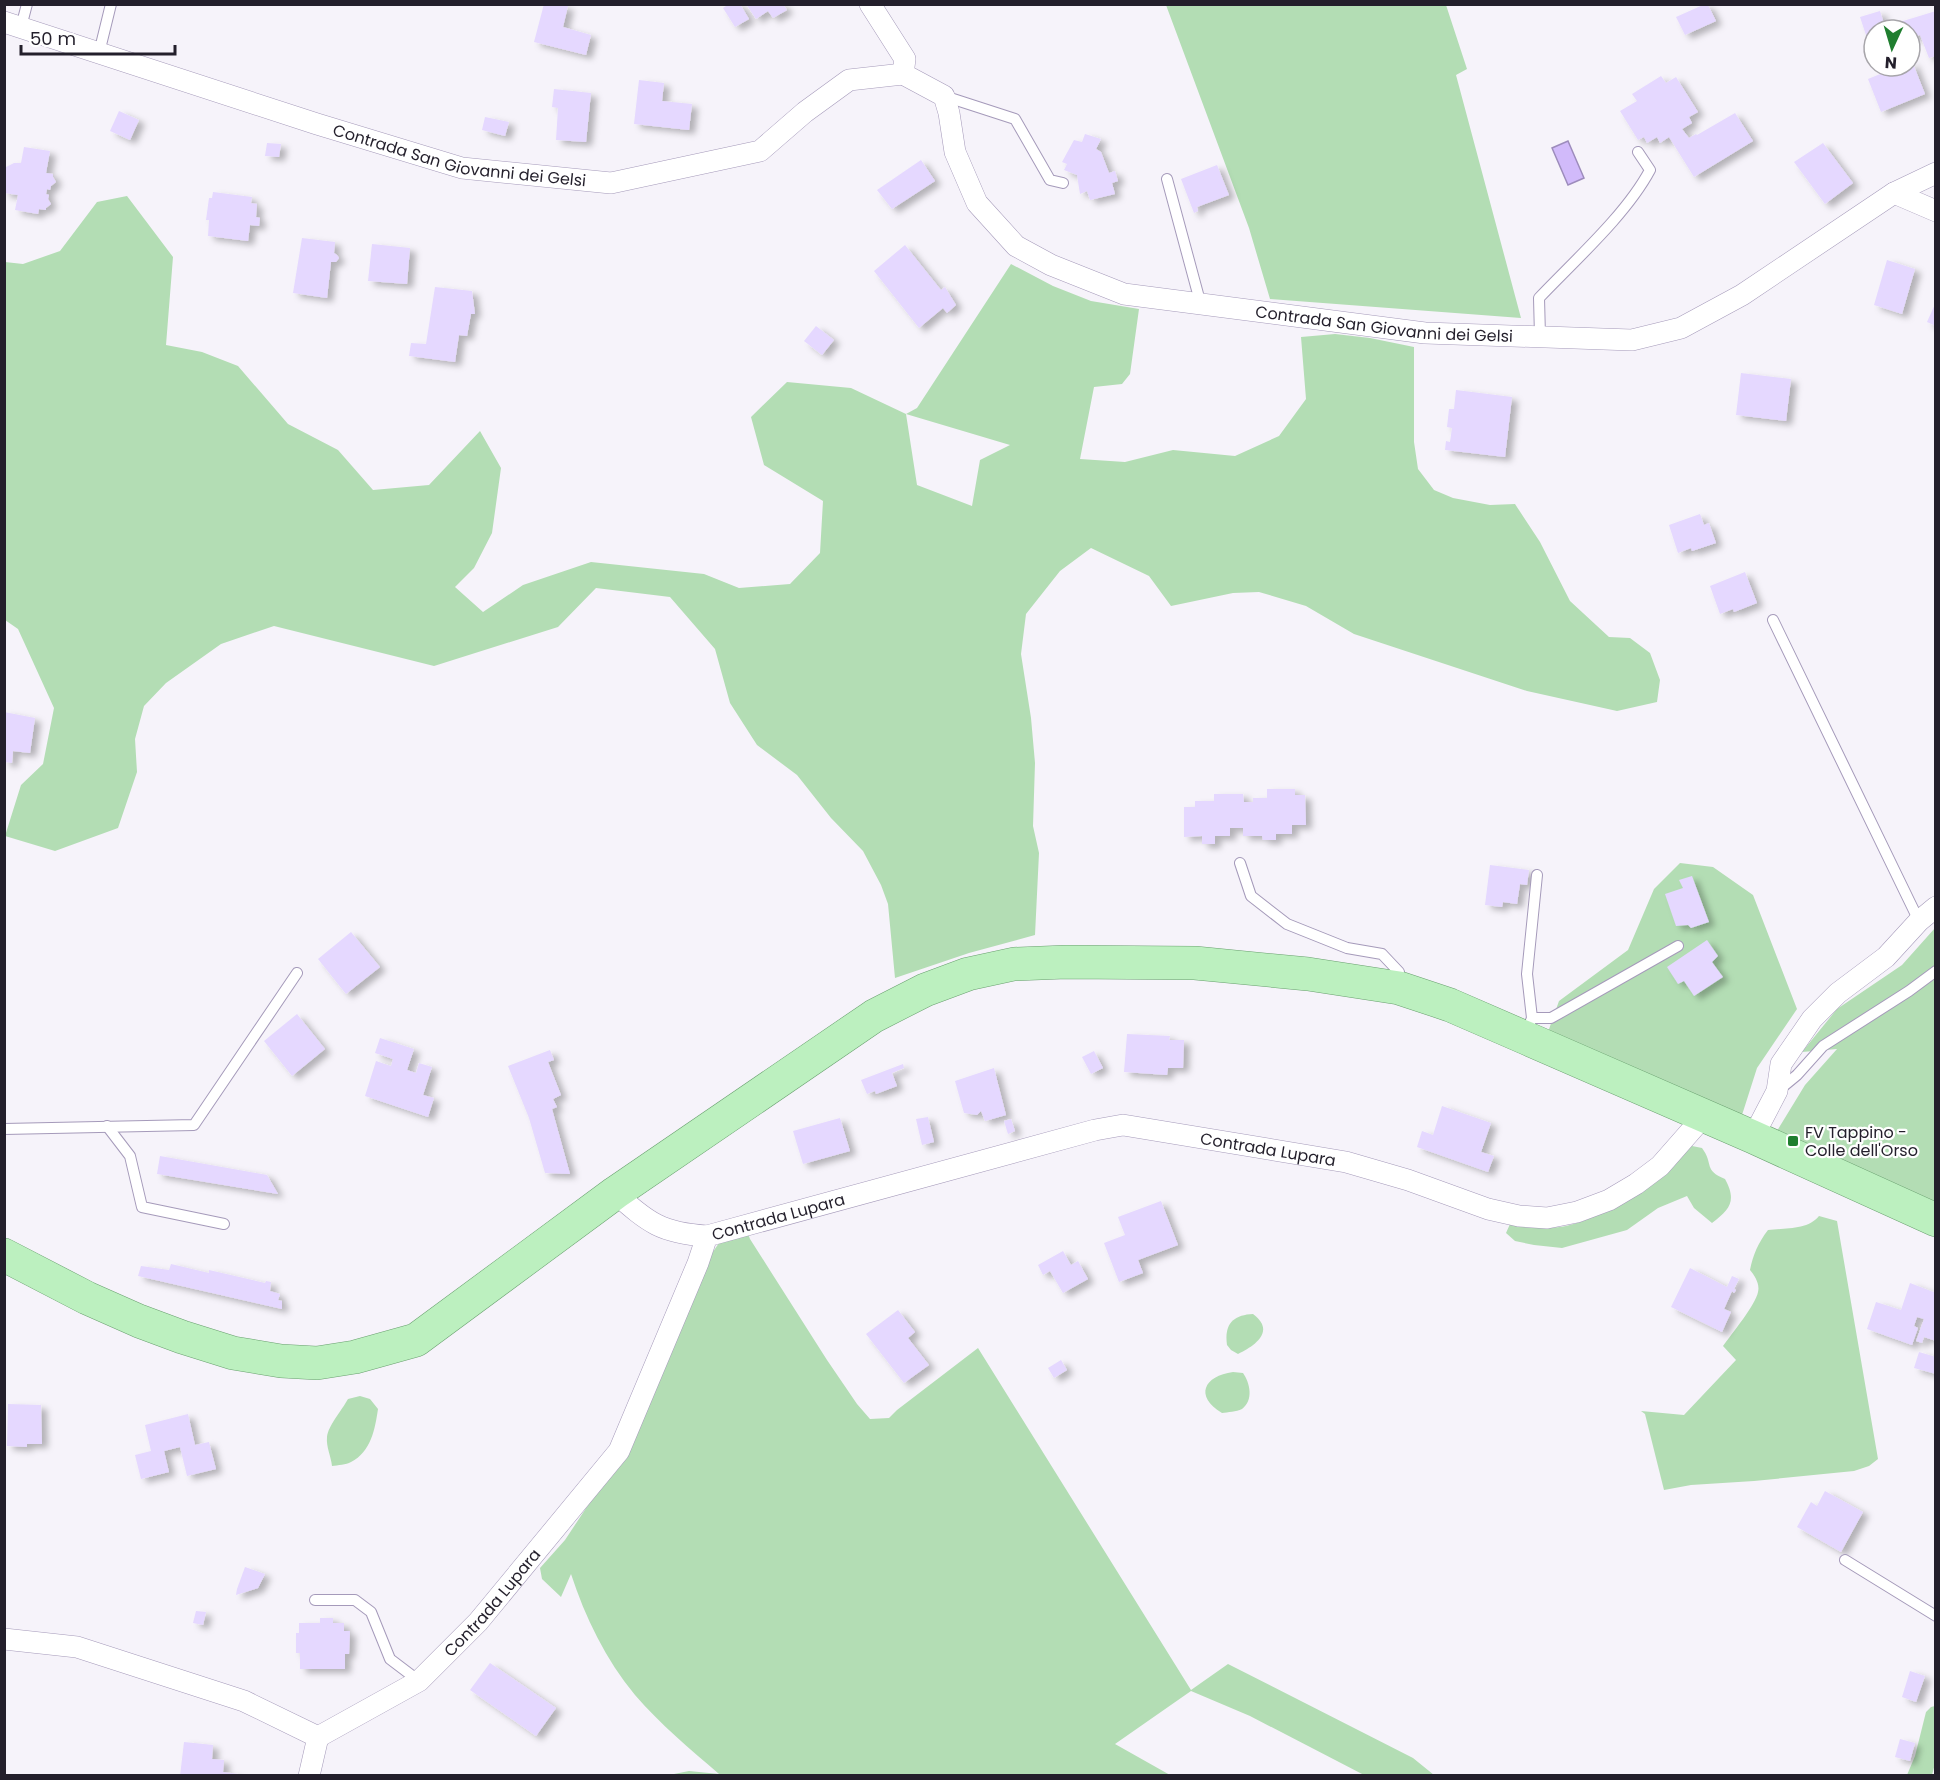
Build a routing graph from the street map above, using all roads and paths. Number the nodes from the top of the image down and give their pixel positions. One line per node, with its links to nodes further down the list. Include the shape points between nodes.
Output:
1 (27, 4): 4 (lane)
2 (111, 4): 5 (lane)
3 (870, 4): 6 (street, via 905,59)
4 (13, 24): 5 (street, Contrada San Giovanni dei Gelsi)
5 (99, 53): 6 (street, Contrada San Giovanni dei Gelsi, via 462,168 611,183 760,151 849,80)
6 (903, 74): 7 (street)
7 (944, 96): 11 (lane, via 1015,118 1050,180); 14 (street, Contrada San Giovanni dei Gelsi, via 955,152 977,203 1016,246 1051,265 1124,294)
8 (1638, 152): 15 (lane, via 1650,170 1641,188 1539,298)
9 (1935, 173): 12 (street, Contrada San Giovanni dei Gelsi)
10 (1167, 179): 14 (lane)
11 (1063, 183)
12 (1894, 193): 13 (street); 15 (street, Contrada San Giovanni dei Gelsi, via 1742,295 1682,328 1632,340)
13 (1935, 211)
14 (1201, 305): 15 (street, Contrada San Giovanni dei Gelsi, via 1425,333)
15 (1540, 336)
16 (1773, 620): 20 (lane)
17 (1240, 863): 24 (lane, via 1251,896 1287,924 1347,948 1382,954 1399,972)
18 (1537, 875): 25 (lane, via 1527,974)
19 (1935, 908): 20 (street)
20 (1919, 921): 26 (street, via 1886,957 1838,993 1812,1019 1781,1064)
21 (1678, 946): 25 (lane)
22 (1935, 971): 26 (lane, via 1822,1046)
23 (297, 973): 28 (lane, via 194,1125)
24 (1399, 988): 25 (main road); 31 (main road, via 1195,963 1014,964 968,974 874,1016)
25 (1529, 1028): 27 (main road)
26 (1777, 1091): 30 (street)
27 (1704, 1116): 30 (main road); 34 (street, Contrada Lupara, via 1660,1166 1636,1184 1609,1200 1547,1218 1488,1209 1346,1162 1122,1125)
28 (107, 1125): 29 (lane); 33 (lane, via 130,1156 142,1207)
29 (4, 1129)
30 (1753, 1137): 32 (main road)
31 (615, 1194): 34 (street, via 659,1227); 35 (main road, via 416,1340 317,1363 233,1353 182,1337 87,1298)
32 (1935, 1220)
33 (224, 1224)
34 (707, 1236): 40 (street, Contrada Lupara, via 619,1450 478,1622)
35 (4, 1255)
36 (1845, 1560): 38 (lane)
37 (315, 1600): 40 (lane, via 355,1600 371,1612 390,1659)
38 (1935, 1616)
39 (4, 1639): 41 (street, via 77,1647 244,1701)
40 (419, 1681): 41 (street, Contrada Lupara)
41 (318, 1737): 42 (street)
42 (309, 1776)

